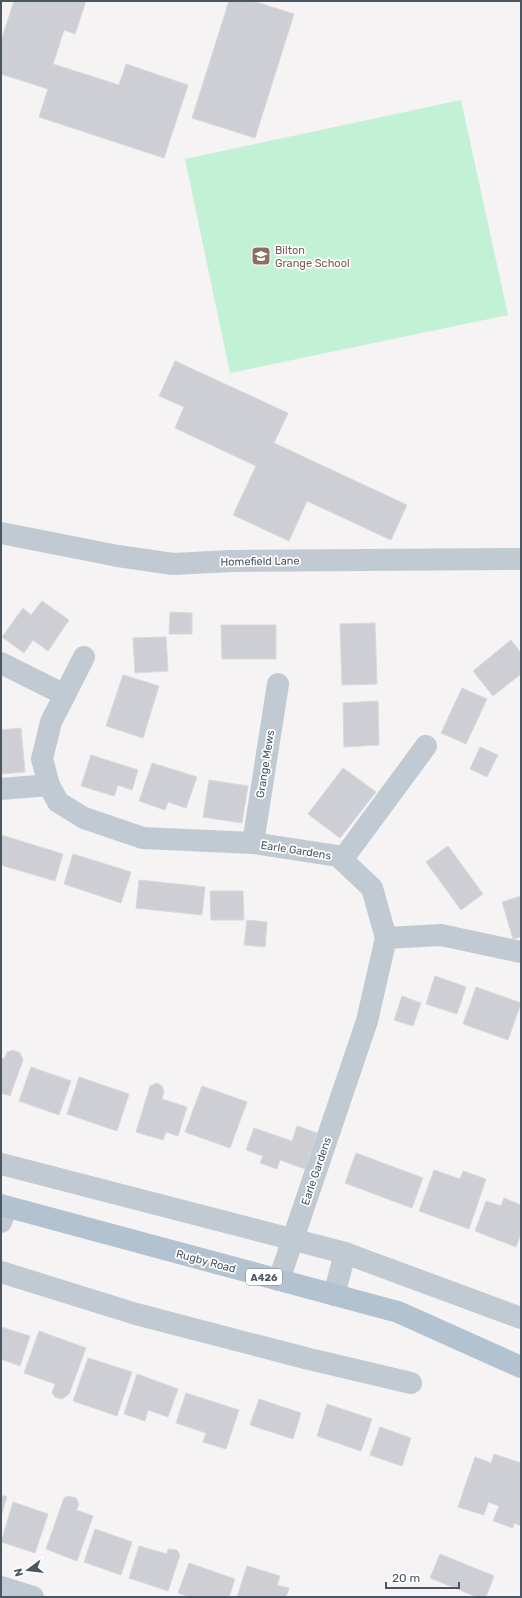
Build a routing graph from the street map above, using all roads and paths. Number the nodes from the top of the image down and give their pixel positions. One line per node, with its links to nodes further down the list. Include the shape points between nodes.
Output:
1 (1, 533): 2 (street, Homefield Lane, via 172,564 231,560)
2 (521, 559)
3 (84, 657): 6 (street, Earle Gardens)
4 (1, 662): 6 (street)
5 (278, 684): 10 (street, Grange Mews)
6 (65, 695): 8 (street, Earle Gardens, via 51,722 42,759)
7 (426, 746): 11 (street)
8 (49, 785): 9 (street); 10 (street, Earle Gardens, via 58,802 84,818 143,838)
9 (1, 789)
10 (253, 843): 11 (street, Earle Gardens, via 338,856)
11 (342, 860): 12 (street, Earle Gardens, via 372,888)
12 (386, 938): 13 (street, via 441,935); 16 (street, Earle Gardens, via 367,1021)
13 (521, 952)
14 (1, 1164): 16 (street)
15 (3, 1212): 19 (main road, Rugby Road / A426)
16 (293, 1239): 17 (street); 19 (street, Earle Gardens)
17 (345, 1253): 20 (street); 21 (street)
18 (1, 1272): 23 (street, via 136,1314)
19 (279, 1280): 20 (main road, Rugby Road / A426)
20 (334, 1295): 22 (main road, Rugby Road / A426, via 398,1312)
21 (521, 1318)
22 (521, 1367)
23 (411, 1383)
24 (1, 1586): 25 (street)
25 (33, 1597)

